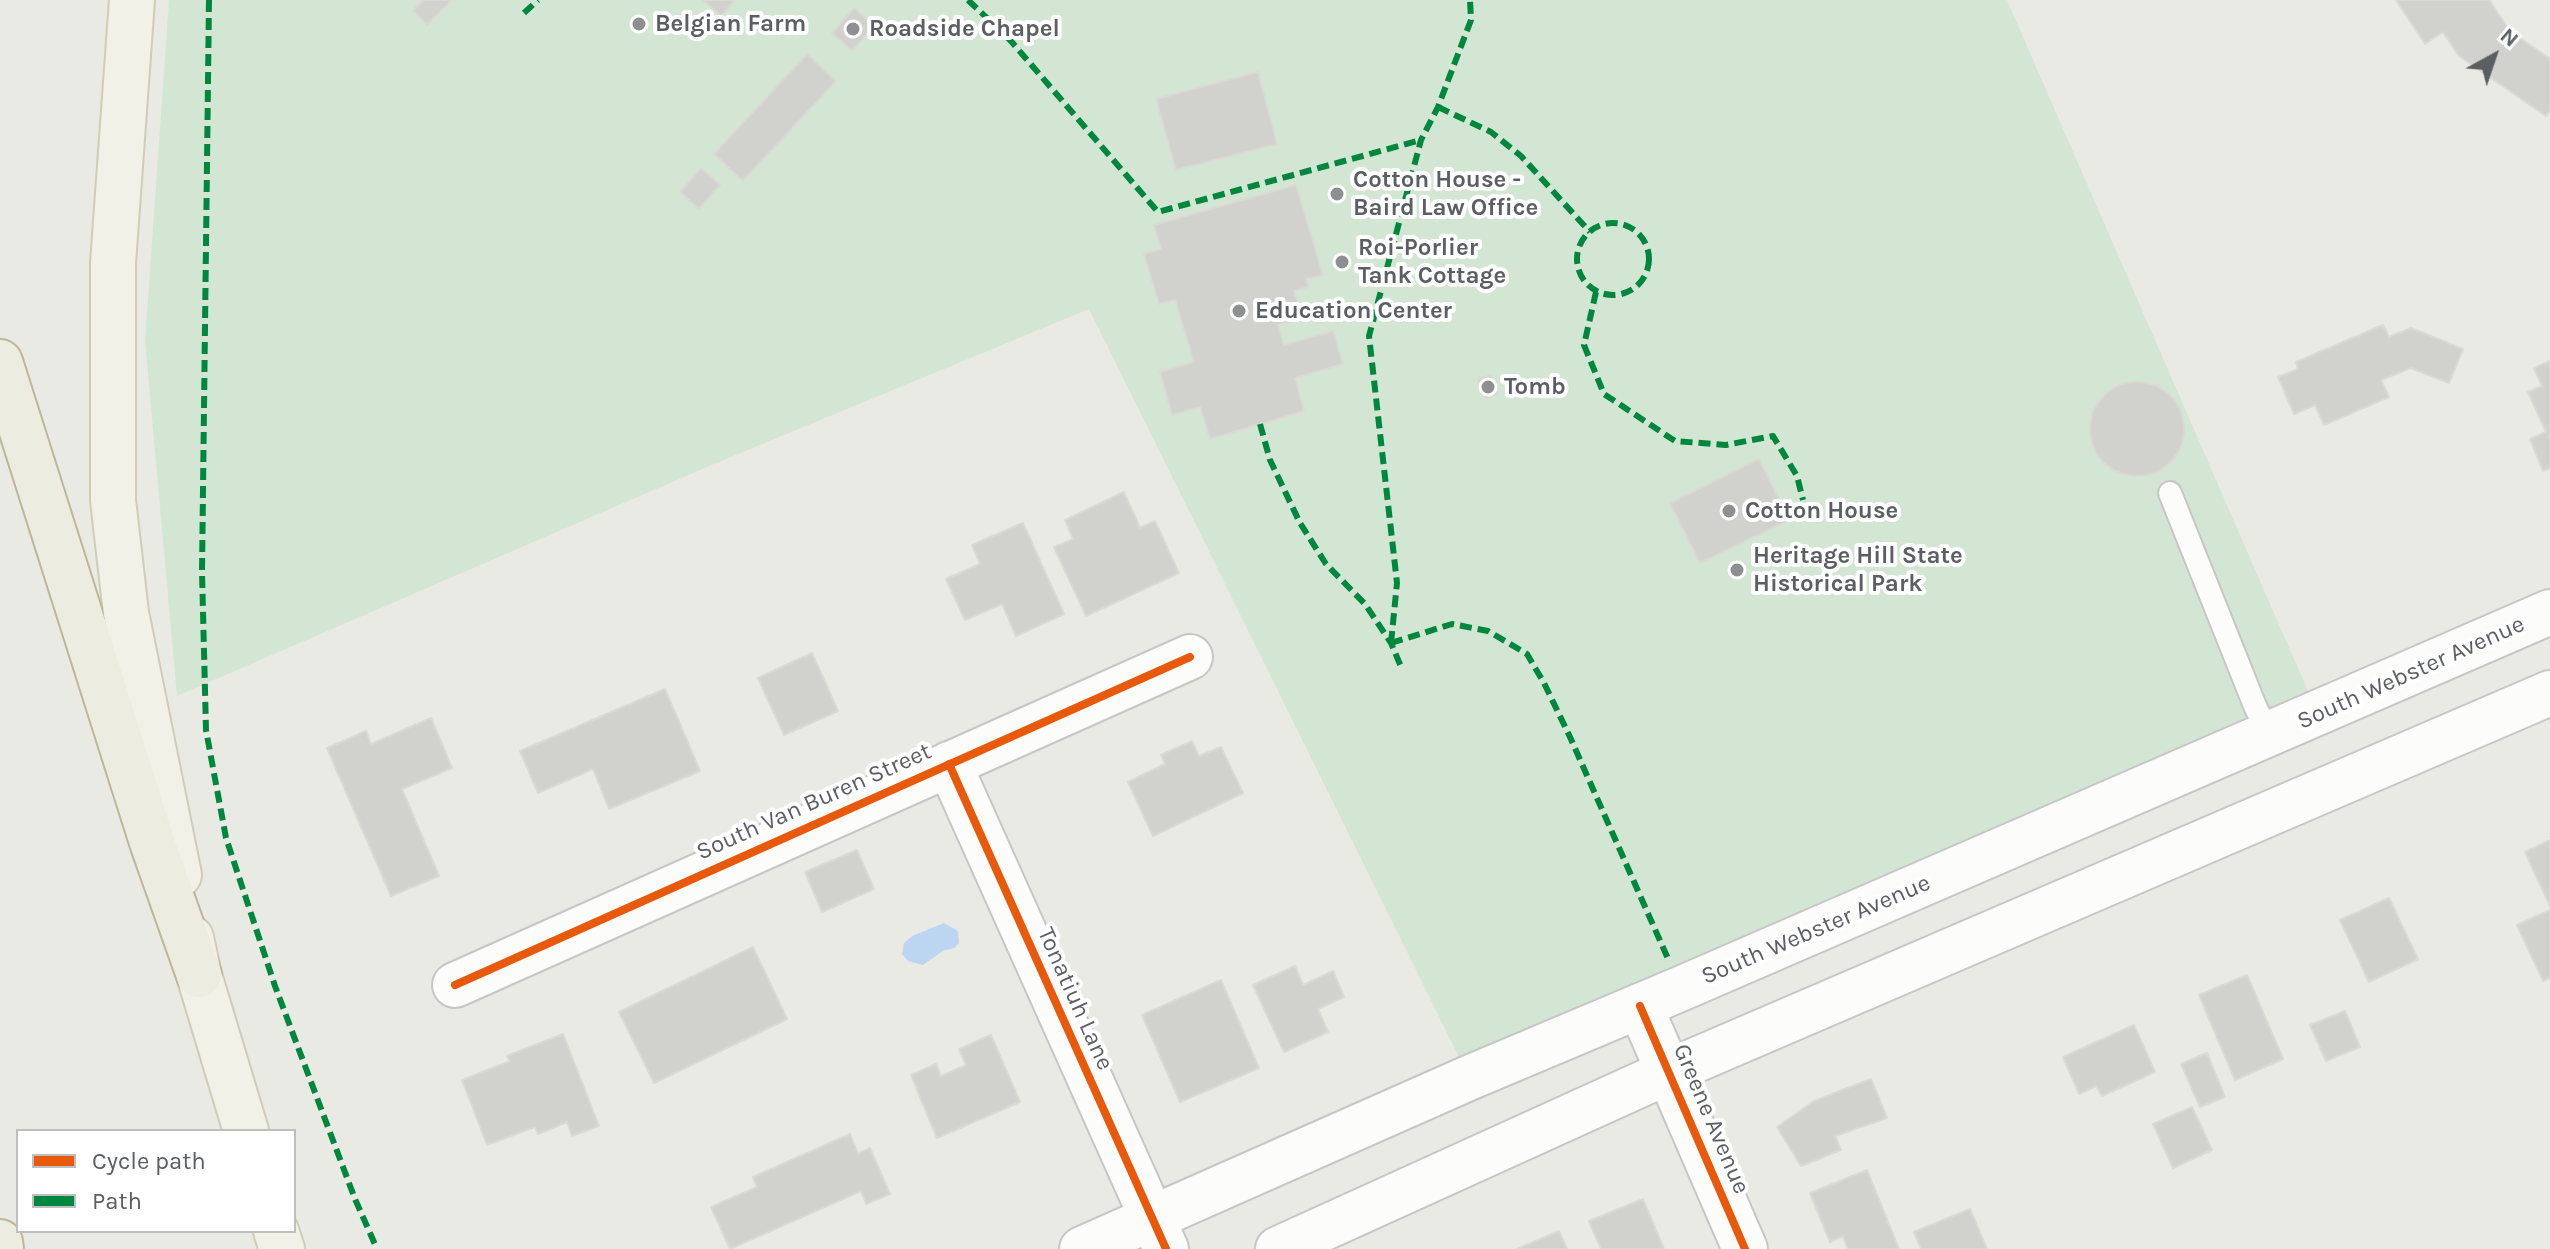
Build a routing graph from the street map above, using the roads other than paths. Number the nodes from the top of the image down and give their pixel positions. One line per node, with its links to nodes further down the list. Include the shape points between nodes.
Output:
1 (132, 0): 9 (main road, via 113,263 113,500 126,613)
2 (0, 362): 9 (highway)
3 (2170, 493): 7 (lane)
4 (2550, 612): 7 (main road, South Webster Avenue)
5 (1190, 657): 8 (main road, South Van Buren Street)
6 (2550, 693): 12 (main road)
7 (2269, 735): 11 (main road, South Webster Avenue)
8 (949, 764): 10 (main road, South Van Buren Street); 14 (main road, Tonatiuh Lane)
9 (199, 975): 13 (main road)
10 (455, 985)
11 (1640, 1006): 12 (main road, Greene Avenue); 14 (main road, South Webster Avenue, via 1471,1077)
12 (1668, 1072): 18 (main road); 19 (main road, Greene Avenue)
13 (245, 1129)
14 (1158, 1234): 17 (main road, South Webster Avenue)
15 (0, 1242): 16 (highway)
16 (1, 1249)
17 (1082, 1249)
18 (1278, 1249)
19 (1745, 1249)

